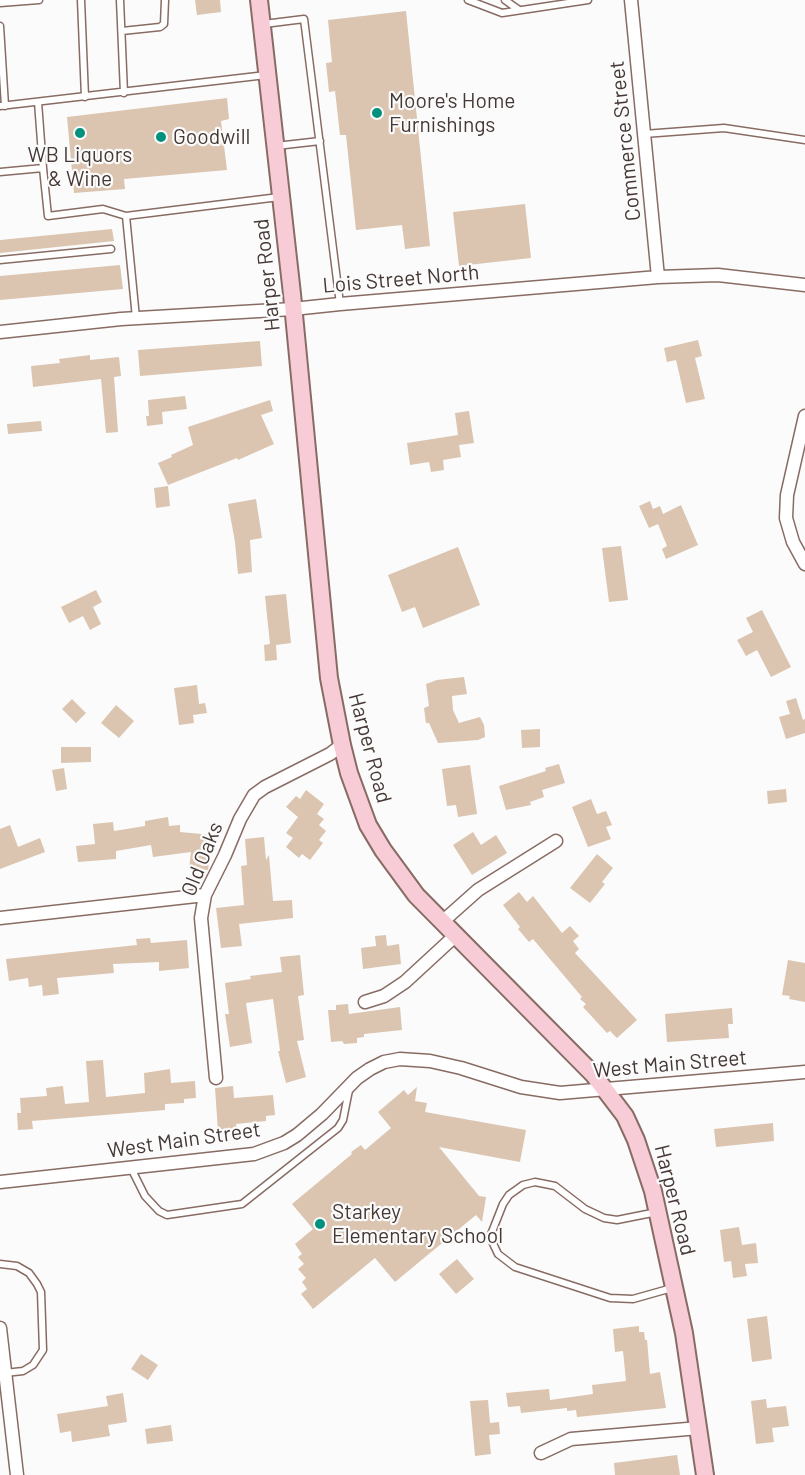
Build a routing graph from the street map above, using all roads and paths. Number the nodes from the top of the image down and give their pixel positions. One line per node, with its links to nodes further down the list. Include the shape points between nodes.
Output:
1 (39, 0): 10 (lane)
2 (81, 0): 17 (lane)
3 (120, 0): 14 (lane)
4 (165, 0): 14 (lane, via 164,24 160,27)
5 (259, 0): 12 (main road, Harper Road)
6 (505, 0): 11 (lane)
7 (588, 0): 11 (lane)
8 (631, 0): 20 (street, Commerce Street)
9 (471, 1): 11 (lane, via 502,13)
10 (0, 3)
11 (519, 10)
12 (262, 24): 15 (main road, Harper Road); 22 (lane, via 304,20)
13 (0, 26): 19 (lane)
14 (122, 31): 16 (lane)
15 (266, 75): 16 (lane); 23 (main road, Harper Road)
16 (124, 93): 17 (lane)
17 (85, 97): 18 (lane)
18 (38, 102): 19 (lane); 24 (lane)
19 (3, 106)
20 (644, 134): 21 (lane, via 724,128); 30 (street, Commerce Street)
21 (805, 140)
22 (320, 141): 23 (lane); 32 (lane)
23 (275, 146): 26 (main road, Harper Road)
24 (44, 168): 25 (lane); 27 (lane, via 48,216 103,209)
25 (0, 172)
26 (281, 197): 27 (lane); 33 (main road, Harper Road)
27 (126, 216): 34 (lane)
28 (111, 249): 29 (lane)
29 (0, 260)
30 (658, 277): 31 (street, Lois Street North, via 718,275); 32 (street, Lois Street North)
31 (805, 285)
32 (340, 304): 33 (street, Lois Street North)
33 (293, 309): 34 (street, Lois Street North); 38 (main road, Harper Road, via 329,678)
34 (136, 318): 35 (street, Lois Street North)
35 (0, 332)
36 (805, 416): 37 (street, via 787,495 786,518)
37 (805, 564)
38 (342, 745): 40 (street, Old Oaks, via 255,795); 42 (main road, Harper Road, via 373,833 416,895)
39 (556, 841): 42 (street, via 478,890)
40 (205, 895): 41 (street); 46 (street, Old Oaks, via 201,918)
41 (0, 918)
42 (442, 922): 43 (main road, Harper Road)
43 (456, 935): 44 (street, via 405,982 384,996); 48 (main road, Harper Road)
44 (365, 1002)
45 (805, 1072): 48 (street, West Main Street)
46 (216, 1078)
47 (350, 1084): 48 (street, West Main Street, via 384,1062 415,1059 550,1092); 49 (street, West Main Street, via 310,1125 269,1149 254,1154); 49 (lane, via 338,1128 242,1204 167,1215 145,1196)
48 (606, 1089): 51 (main road, Harper Road, via 636,1140)
49 (131, 1167): 50 (street, West Main Street)
50 (0, 1182)
51 (657, 1211): 53 (main road, Harper Road); 53 (lane, via 617,1220 604,1218 555,1186 535,1182 509,1195 490,1237 498,1254 516,1267 610,1298 633,1299)
52 (0, 1264): 55 (lane, via 29,1273 41,1292 43,1350 33,1365 23,1371)
53 (674, 1287): 56 (main road, Harper Road)
54 (0, 1328): 55 (street)
55 (4, 1373): 58 (street)
56 (699, 1428): 57 (street, via 571,1440); 59 (main road, Harper Road)
57 (541, 1453)
58 (17, 1475)
59 (705, 1475)

